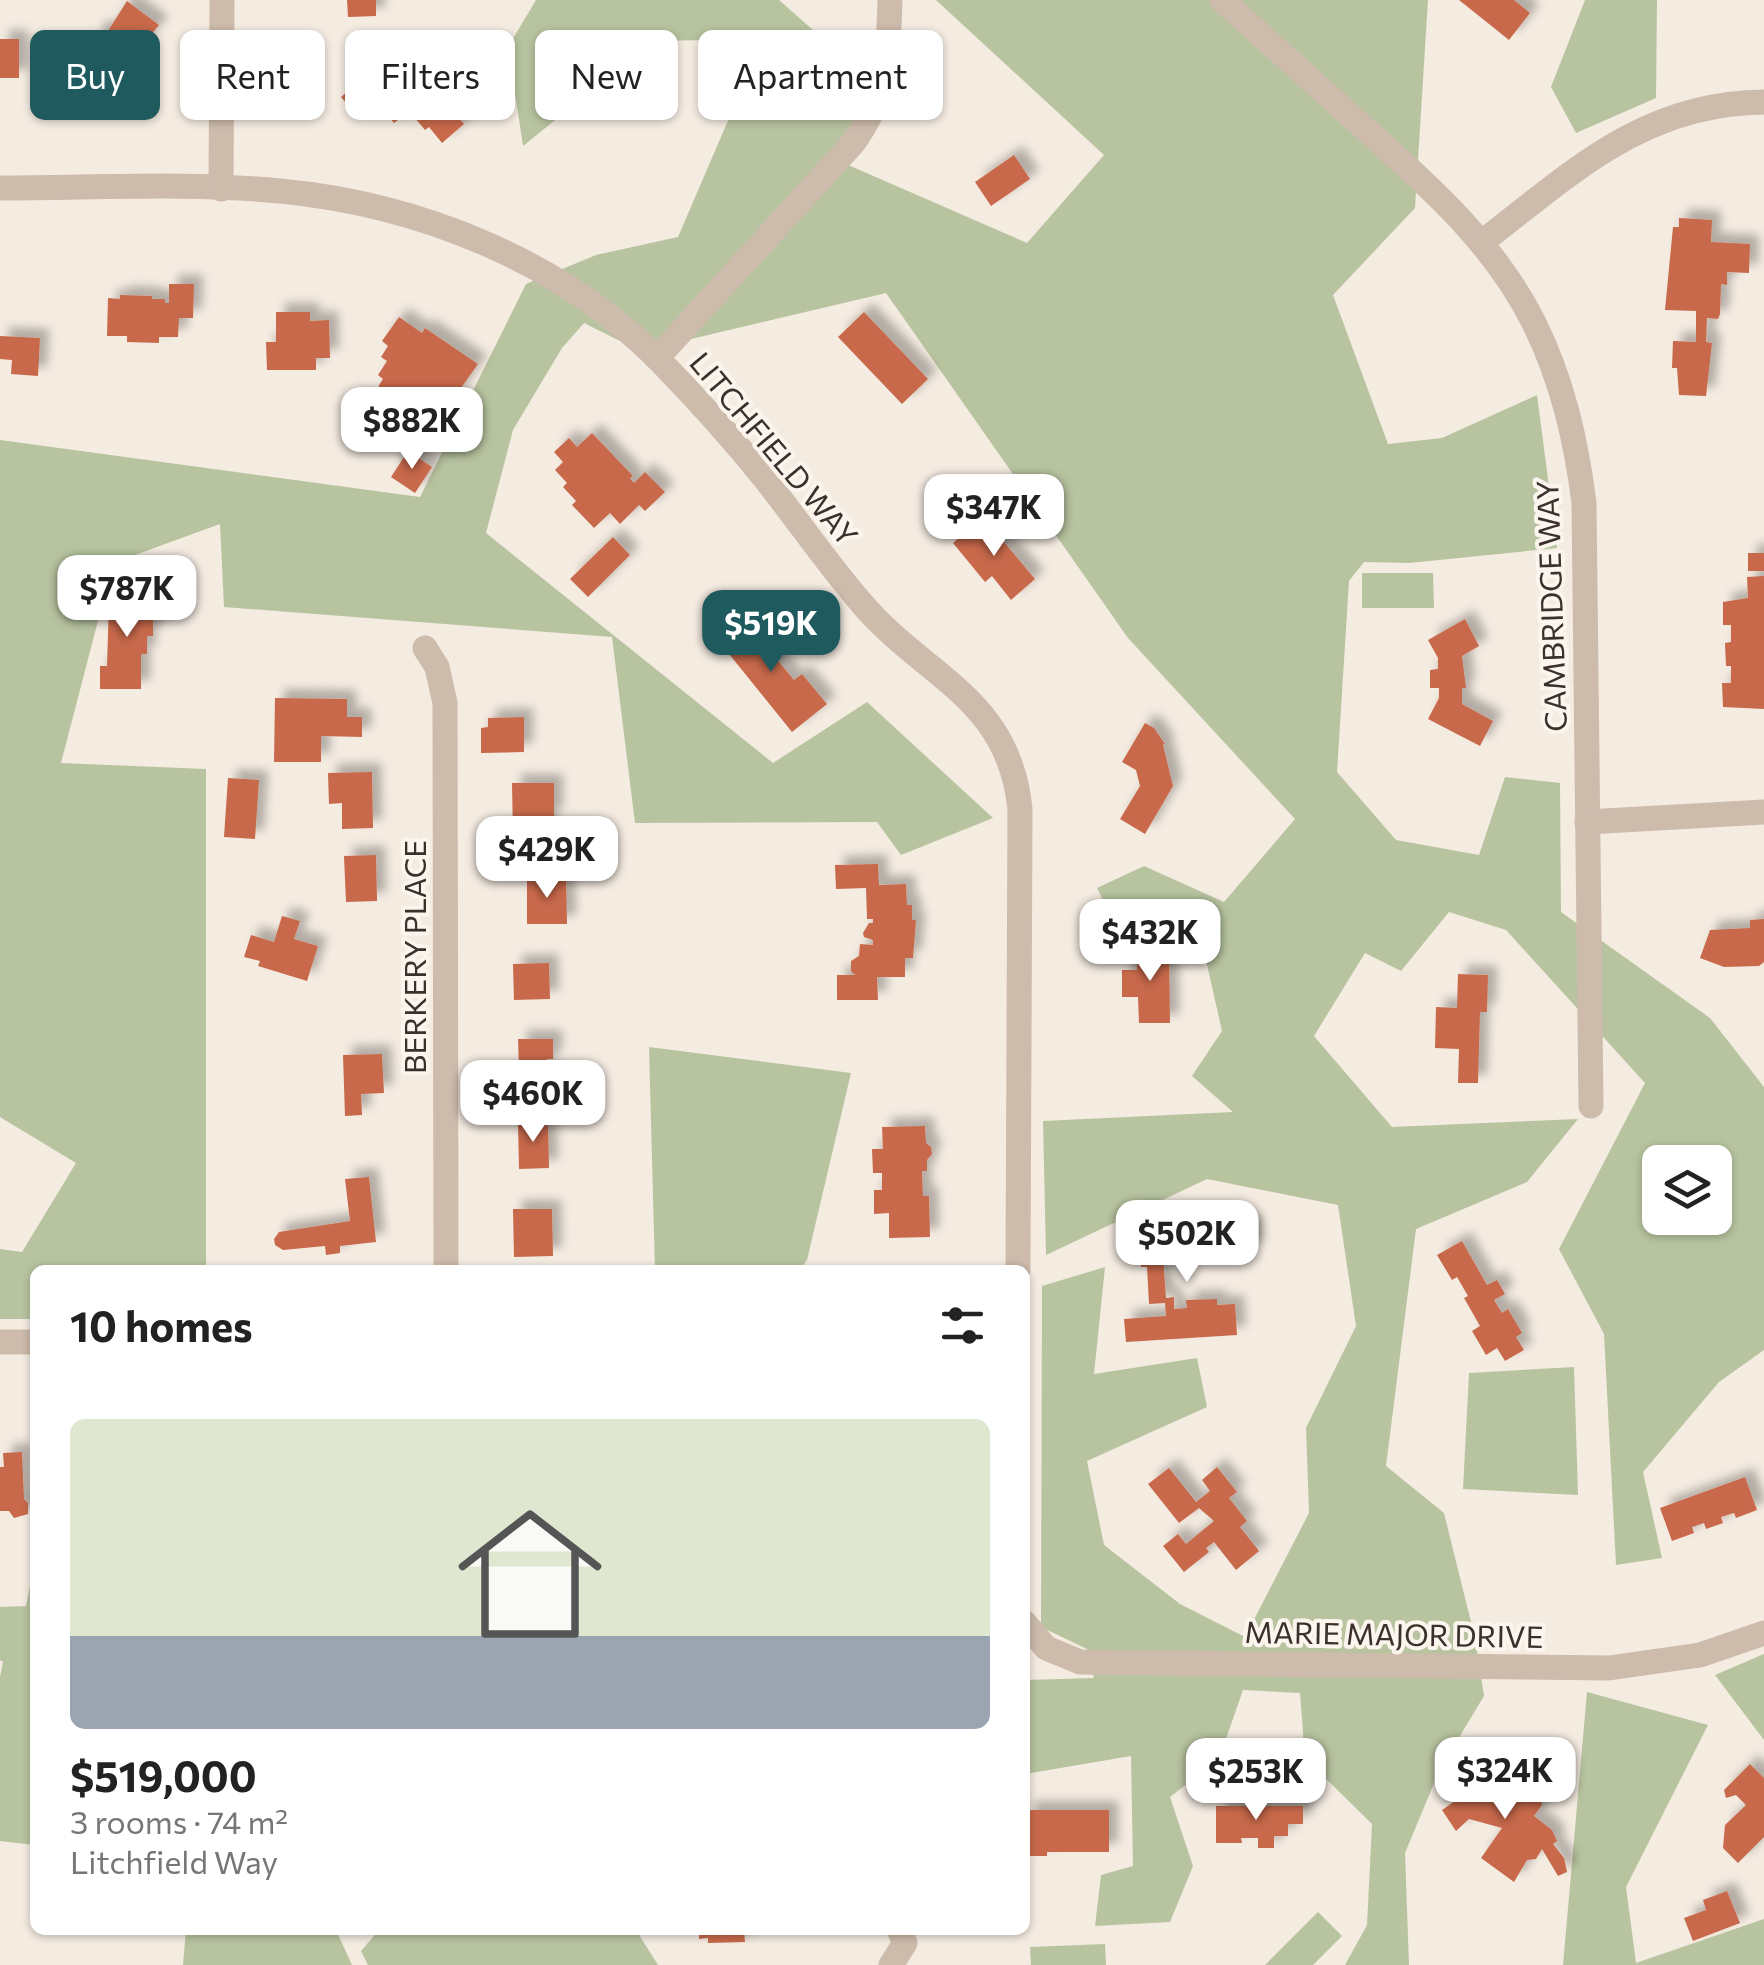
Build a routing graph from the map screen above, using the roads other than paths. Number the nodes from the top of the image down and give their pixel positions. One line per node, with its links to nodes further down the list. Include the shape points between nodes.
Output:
1 (222, 0): 6 (street)
2 (890, 0): 8 (street, via 887,69 870,120)
3 (1222, 0): 7 (street, CAMBRIDGE WAY)
4 (1764, 102): 7 (street, via 1698,108 1628,134)
5 (0, 188): 6 (street, LITCHFIELD WAY)
6 (222, 189): 8 (street, LITCHFIELD WAY, via 332,198 437,224 583,298)
7 (1482, 242): 11 (street, CAMBRIDGE WAY, via 1553,366 1578,454)
8 (656, 358): 14 (street, LITCHFIELD WAY, via 763,476 864,606 972,702 1012,764 1020,826)
9 (425, 648): 13 (street, BERKERY PLACE, via 445,703)
10 (1764, 812): 11 (street)
11 (1587, 822): 12 (street, CAMBRIDGE WAY)
12 (1591, 1106)
13 (446, 1265)
14 (1018, 1265)
15 (0, 1342): 16 (street)
16 (30, 1342)
17 (1764, 1633): 18 (street, MARIE MAJOR DRIVE, via 1700,1655 1609,1668 1080,1662)
18 (1035, 1654)

